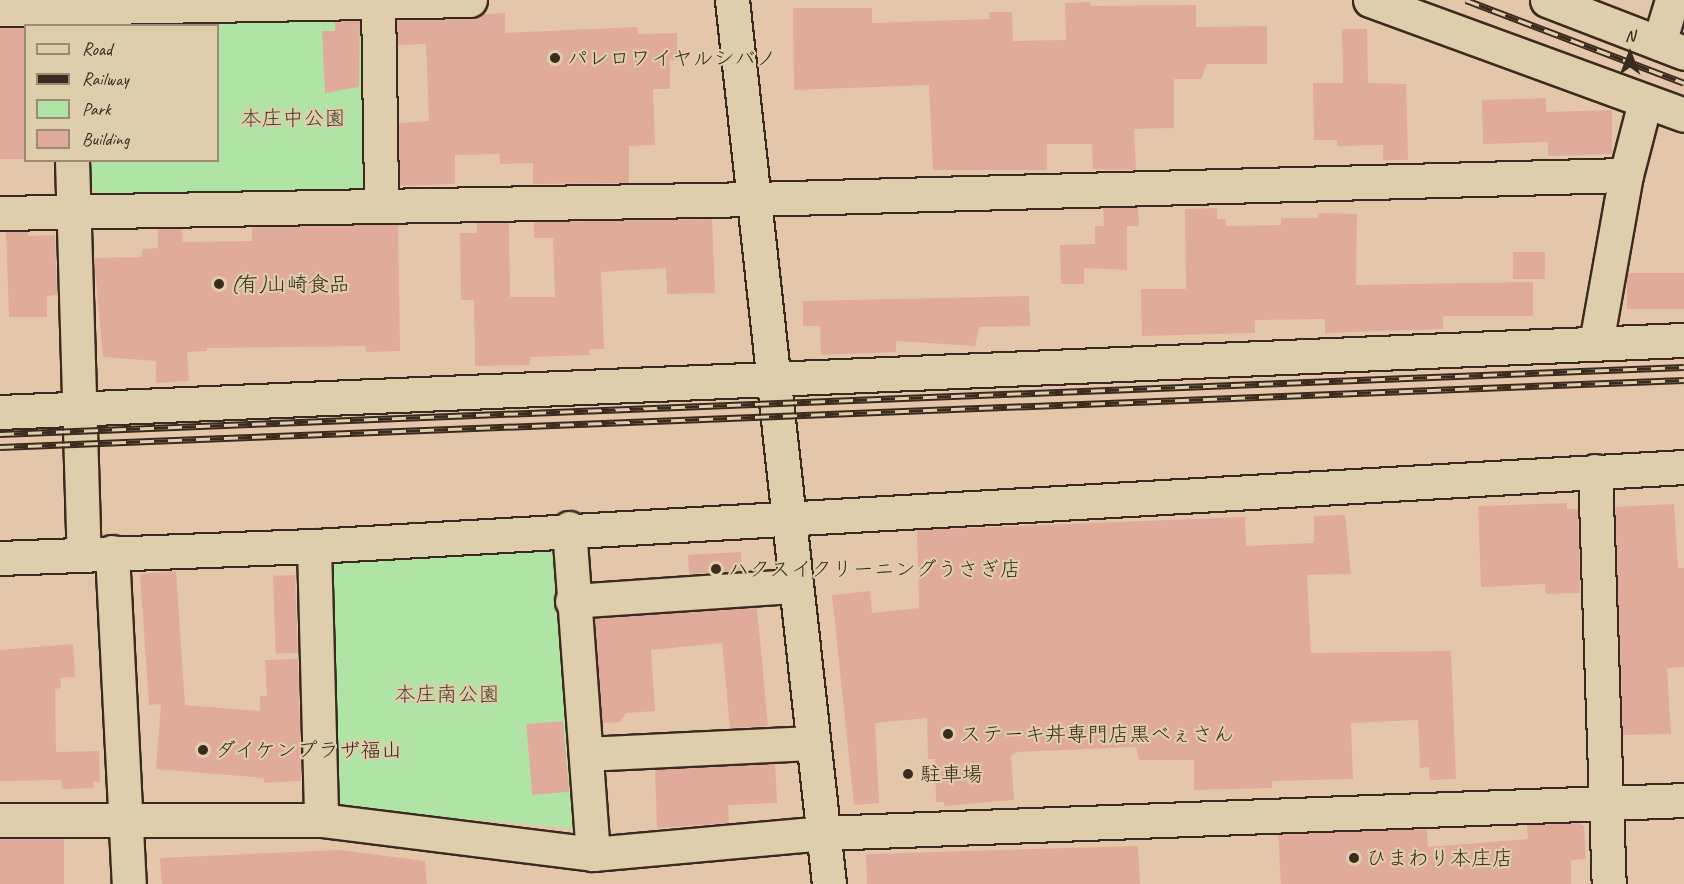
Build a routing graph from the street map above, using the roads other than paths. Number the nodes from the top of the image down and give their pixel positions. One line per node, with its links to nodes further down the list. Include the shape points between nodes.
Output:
1 (470, 0): 6 (street)
2 (732, 0): 14 (street)
3 (1370, 0): 10 (street)
4 (1547, 0): 9 (street)
5 (1672, 0): 9 (street)
6 (378, 1): 8 (street); 15 (street)
7 (0, 9): 8 (street)
8 (68, 11)
9 (1671, 48)
10 (1645, 102): 11 (street); 13 (street)
11 (1684, 116)
12 (72, 162): 16 (street)
13 (1626, 175): 14 (street); 19 (street)
14 (754, 199): 15 (street); 20 (street)
15 (381, 203): 16 (street)
16 (73, 211): 17 (street); 21 (street)
17 (0, 213)
18 (1684, 340): 19 (street)
19 (1596, 343): 20 (street)
20 (773, 378): 21 (street); 25 (street)
21 (83, 408): 22 (street); 28 (street)
22 (0, 412)
23 (1684, 467): 24 (street)
24 (1595, 471): 25 (street); 35 (street)
25 (788, 517): 26 (street); 30 (street)
26 (569, 528): 27 (street); 31 (street)
27 (314, 546): 28 (street); 38 (street)
28 (98, 553): 29 (street); 36 (street)
29 (0, 558)
30 (794, 586): 31 (street); 32 (street)
31 (572, 601): 33 (street)
32 (810, 743): 33 (street); 39 (street)
33 (586, 754): 40 (street)
34 (1684, 800): 35 (street)
35 (1606, 802): 39 (street); 43 (street)
36 (123, 818): 37 (street); 38 (street); 41 (street)
37 (0, 820)
38 (321, 820): 40 (street)
39 (823, 833): 40 (street); 42 (street)
40 (593, 854)
41 (129, 884)
42 (829, 884)
43 (1609, 884)

